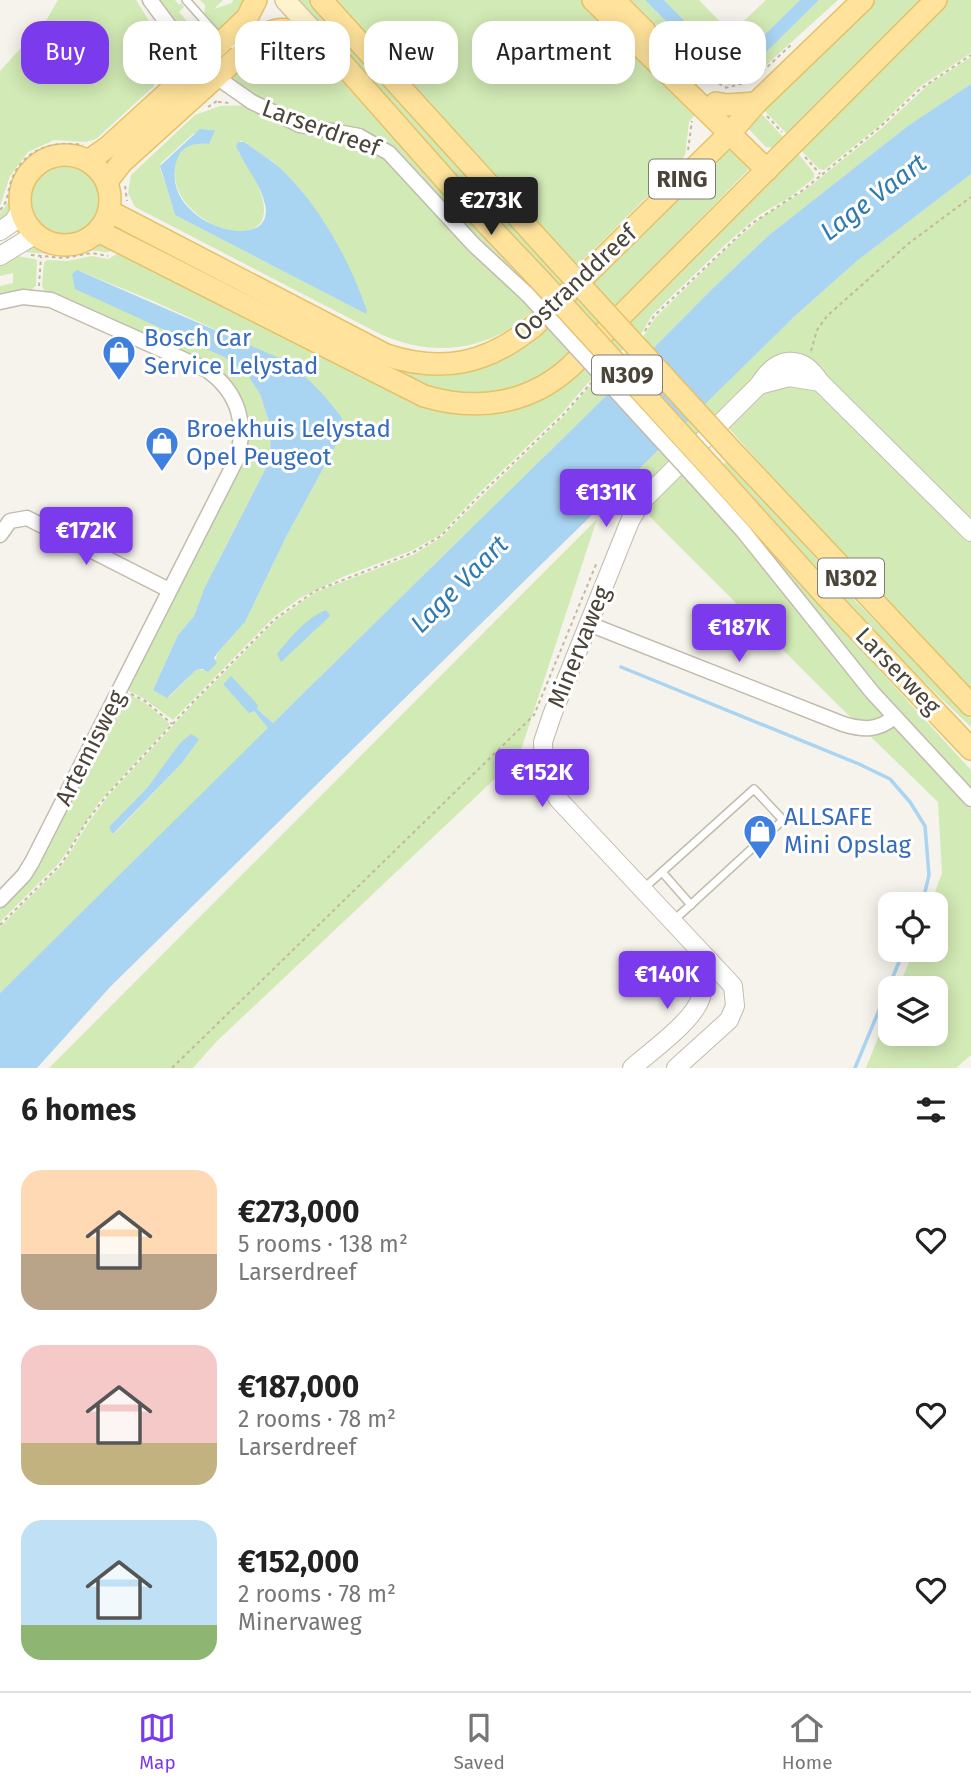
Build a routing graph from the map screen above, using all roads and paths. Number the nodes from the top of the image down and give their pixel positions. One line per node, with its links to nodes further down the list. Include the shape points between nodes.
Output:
1 (150, 0): 10 (street, Larserdreef)
2 (186, 0): 12 (lane)
3 (256, 0): 12 (main road, via 247,18)
4 (285, 0): 11 (main road, Larserdreef)
5 (321, 0): 47 (main road, N309, bridge)
6 (593, 0): 24 (main road, RING)
7 (614, 0): 24 (main road, RING)
8 (863, 0): 25 (main road, Oostranddreef / RING)
9 (936, 0): 27 (main road, RING)
10 (164, 21)
11 (304, 21)
12 (223, 41): 14 (lane)
13 (793, 43): 23 (path, via 752,81)
14 (235, 46)
15 (971, 55): 31 (path, via 927,83)
16 (235, 60): 18 (main road)
17 (350, 72): 41 (main road, Larserdreef / N309)
18 (221, 73)
19 (221, 80): 41 (street, Larserdreef, via 252,103 296,123 355,135 385,149 474,245)
20 (177, 84): 28 (main road, via 108,148)
21 (209, 84): 32 (main road)
22 (708, 84): 24 (path)
23 (738, 85): 24 (path); 25 (path)
24 (715, 99): 25 (main road, via 727,105); 26 (main road, RING); 29 (main road, RING)
25 (756, 103): 26 (main road, Oostranddreef / RING); 27 (path)
26 (734, 129): 29 (main road, Oostranddreef / RING); 30 (main road, RING)
27 (793, 144): 30 (main road, RING); 31 (path)
28 (88, 153): 32 (main road); 34 (main road, via 55,156 35,166); 34 (path, via 58,143 26,158 16,170 7,199)
29 (708, 153): 35 (main road, Oostranddreef / RING, via 534,326 489,355 457,363 413,362 386,355)
30 (771, 166): 37 (main road, RING, via 562,374 536,391 501,403 455,403 424,396)
31 (821, 174): 44 (path, via 727,245 654,316)
32 (107, 181): 35 (main road)
33 (971, 197): 45 (path, via 908,244 827,316)
34 (11, 210): 36 (street, via 13,222); 38 (main road)
35 (109, 211): 37 (main road)
36 (0, 231)
37 (98, 231): 38 (main road, via 65,245)
38 (36, 234): 39 (street)
39 (0, 256)
40 (41, 256): 42 (path)
41 (535, 288): 48 (main road, Larserdreef / N309, bridge)
42 (38, 297): 43 (street, Artemisweg); 52 (street, Artemisweg, via 207,370 236,403 242,431 236,460)
43 (0, 302)
44 (644, 332)
45 (810, 353)
46 (592, 382): 57 (path, via 441,536 412,553 315,591 287,609)
47 (731, 450): 55 (main road, Larserweg / N302)
48 (706, 476): 56 (street, Larserdreef, via 743,531); 58 (main road, Larserweg / N302)
49 (971, 532): 53 (street, Minervaweg, via 820,382 789,377 759,385 641,502)
50 (0, 535): 52 (street, via 10,521 27,518)
51 (598, 559): 67 (path, via 534,715)
52 (169, 590): 54 (street, Artemisweg)
53 (589, 624): 56 (street, via 843,724 870,730); 61 (street, Minervaweg, via 543,742 544,773 558,799)
54 (120, 688): 57 (path); 62 (street, Artemisweg, via 27,870)
55 (971, 705)
56 (894, 717): 59 (street, Larserdreef)
57 (173, 724): 65 (path, via 101,803 62,863)
58 (971, 749)
59 (971, 799)
60 (662, 872): 61 (lane); 63 (lane); 63 (lane, via 754,789 783,820)
61 (643, 888): 64 (street, Minervaweg)
62 (0, 900)
63 (691, 905): 64 (lane)
64 (673, 922): 66 (street, Minervaweg)
65 (0, 925)
66 (697, 948): 68 (street, via 703,977 701,999 689,1017); 69 (street, Minervaweg, via 733,986 735,1006 729,1020)
67 (172, 1068)
68 (632, 1068)
69 (676, 1068)

